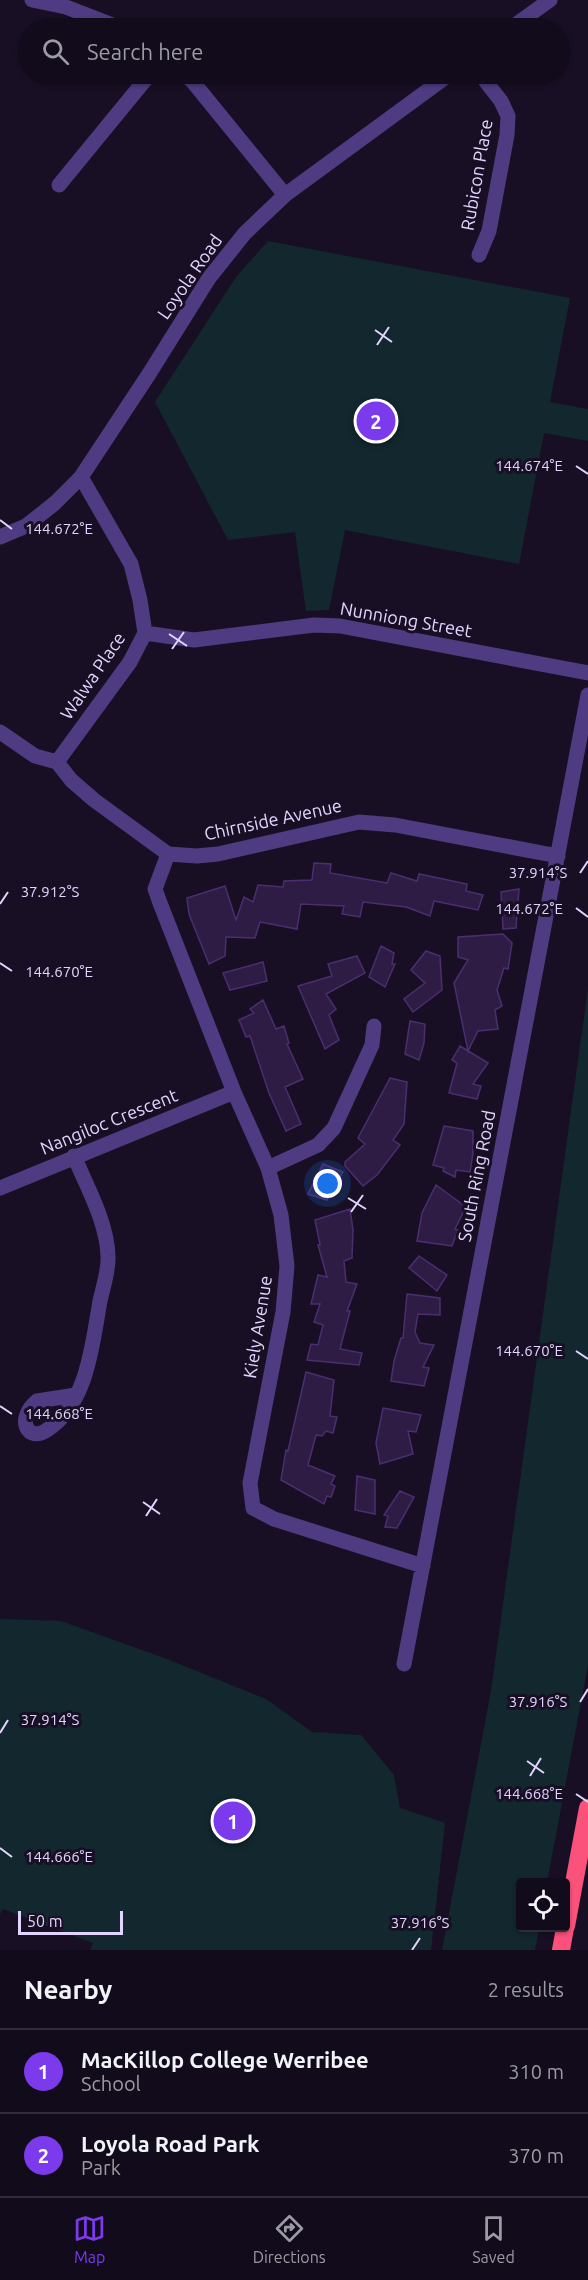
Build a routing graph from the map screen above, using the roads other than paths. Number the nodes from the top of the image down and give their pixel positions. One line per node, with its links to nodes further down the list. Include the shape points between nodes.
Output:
1 (32, 0): 3 (street)
2 (550, 0): 5 (street)
3 (67, 4): 4 (street)
4 (98, 18)
5 (525, 18)
6 (142, 84): 10 (street)
7 (195, 84): 11 (street)
8 (436, 84): 11 (street, Loyola Road)
9 (488, 84): 12 (street, Rubicon Place, via 508,116 489,231)
10 (59, 185)
11 (285, 195): 13 (street, Loyola Road, via 245,233 209,278)
12 (479, 255)
13 (81, 477): 14 (street, Loyola Road, via 26,526); 15 (street, Walwa Place, via 131,564)
14 (0, 537)
15 (145, 633): 16 (street, Nunniong Street, via 194,640 314,625 340,626); 19 (street, Walwa Place, via 130,662)
16 (588, 673)
17 (588, 695): 21 (street, South Ring Road)
18 (0, 732): 19 (street, via 35,756)
19 (57, 762): 20 (street, via 94,800)
20 (168, 854): 21 (street, Chirnside Avenue, via 218,854 359,822 395,825); 23 (street, Kiely Avenue, via 155,889)
21 (558, 856): 28 (street, South Ring Road)
22 (374, 1026): 25 (street, via 372,1045 334,1128 318,1145)
23 (234, 1092): 24 (street, Nangiloc Crescent); 25 (street, Kiely Avenue)
24 (74, 1156): 26 (street, Nangiloc Crescent); 27 (street, via 103,1227 109,1257 87,1373)
25 (268, 1168): 28 (street, Kiely Avenue, via 281,1215 287,1266 283,1312 250,1483 253,1508 274,1519)
26 (0, 1188)
27 (76, 1395)
28 (423, 1566): 29 (street, South Ring Road)
29 (404, 1664)
30 (588, 1808): 31 (highway)
31 (570, 1901)
32 (564, 1932): 33 (highway)
33 (561, 1950)

